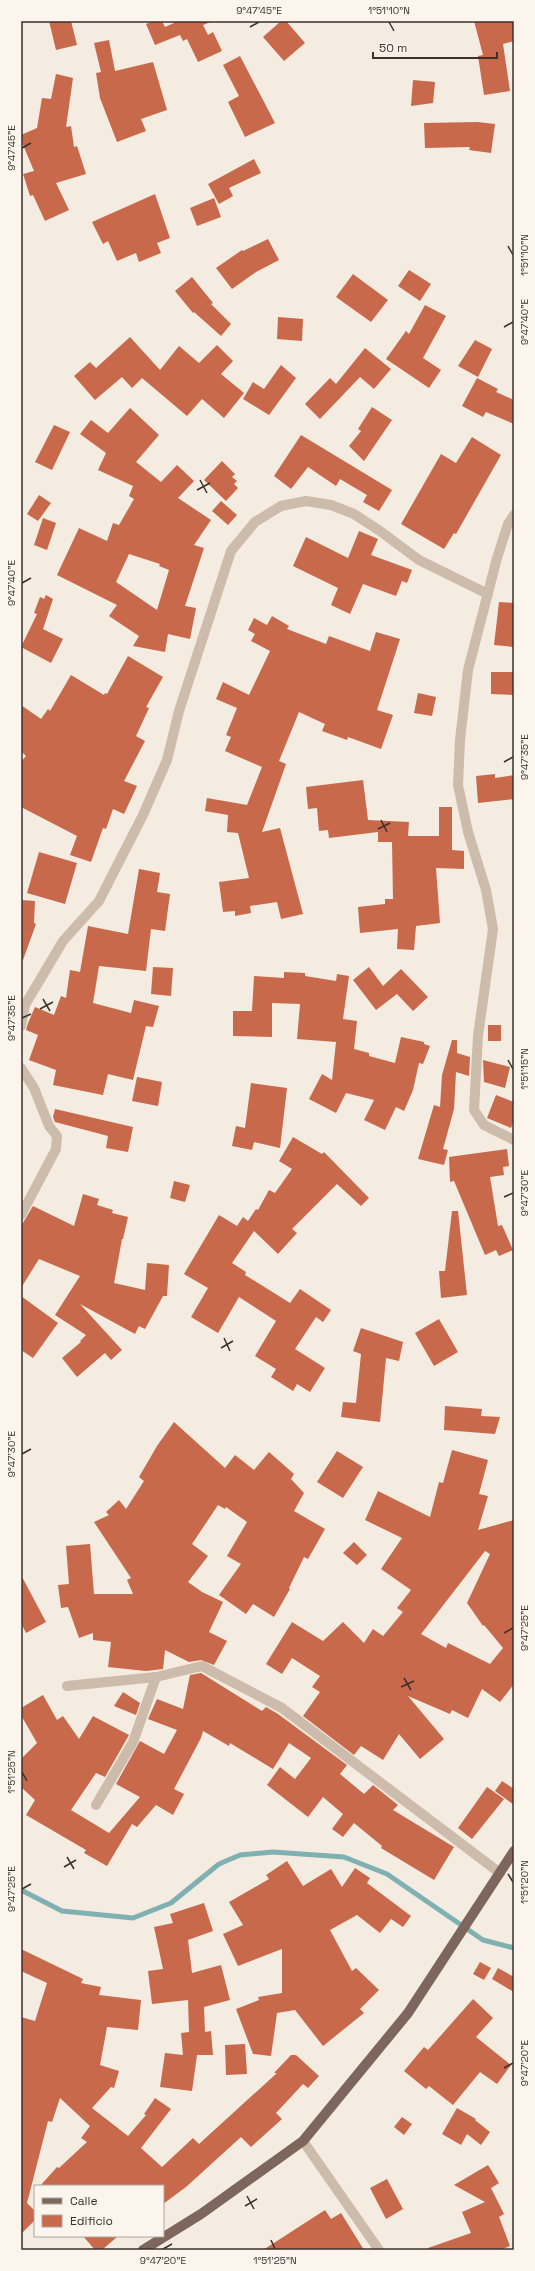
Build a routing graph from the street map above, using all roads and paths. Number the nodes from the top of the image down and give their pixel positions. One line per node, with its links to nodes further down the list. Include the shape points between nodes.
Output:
1 (514, 515): 2 (street, via 508,524)
2 (488, 594): 3 (street, via 419,560 354,514 331,505 306,501 281,506 255,522 231,551 179,711 167,760 143,815 99,901 63,941 25,1005); 5 (street, via 468,670 458,785 468,832 486,890 493,928 478,1036 474,1110 484,1125)
3 (21, 1026)
4 (21, 1068): 6 (street, via 34,1088 49,1126 57,1136 56,1149)
5 (514, 1140)
6 (21, 1215)
7 (156, 1677): 8 (street, via 67,1686); 9 (street, via 130,1748); 11 (street, via 202,1666 282,1708)
8 (106, 1682)
9 (96, 1805)
10 (514, 1851): 11 (main road)
11 (500, 1872): 12 (main road, via 408,2013)
12 (303, 2140): 13 (main road, via 201,2214); 16 (street)
13 (164, 2237)
14 (164, 2237): 15 (main road)
15 (143, 2250)
16 (379, 2250)

